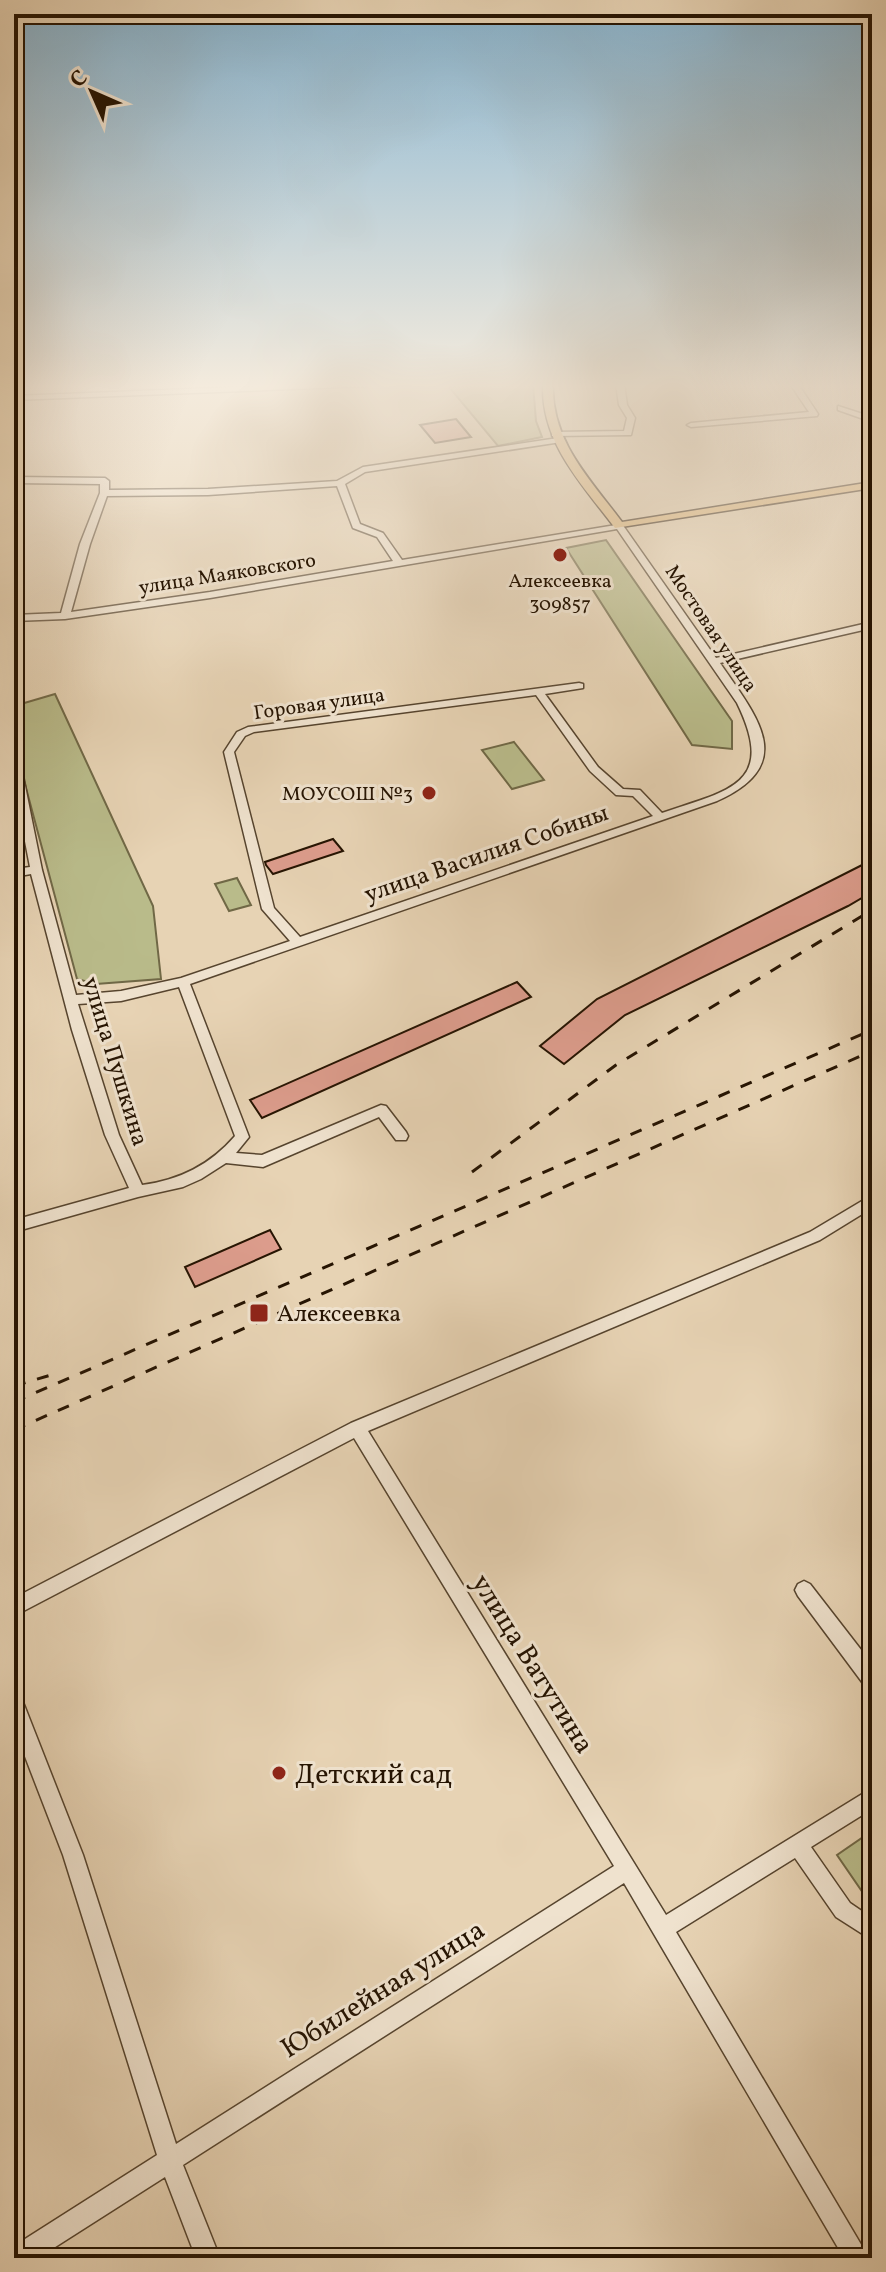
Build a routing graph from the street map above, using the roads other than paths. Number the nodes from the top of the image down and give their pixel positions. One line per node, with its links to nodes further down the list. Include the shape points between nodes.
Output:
1 (237, 490): 5 (street)
2 (343, 490): 7 (street, via 356,526 380,535)
3 (594, 490): 6 (main road, Мостовая улица)
4 (841, 490): 6 (main road, улица Маяковского)
5 (104, 493): 8 (street)
6 (619, 526): 7 (street, улица Маяковского); 11 (street, Мостовая улица)
7 (399, 563): 8 (street, улица Маяковского)
8 (65, 616): 9 (street, улица Маяковского)
9 (14, 618)
10 (872, 625): 11 (street)
11 (713, 662): 14 (street, Мостовая улица)
12 (579, 686): 13 (street, Горовая улица)
13 (539, 692): 16 (street, via 594,769 620,793 636,792 646,799); 19 (street, Горовая улица, via 241,734 229,752 260,885 268,909)
14 (756, 728): 16 (street, улица Василия Собины, via 761,749 748,781 735,791)
15 (14, 756): 17 (street, улица Пушкина)
16 (660, 817): 19 (street, улица Василия Собины)
17 (36, 870): 18 (street); 21 (street, улица Пушкина)
18 (14, 873)
19 (297, 941): 20 (street, улица Василия Собины)
20 (183, 982): 21 (street, улица Василия Собины); 23 (street, via 242,1137)
21 (73, 1000): 24 (street, улица Пушкина, via 112,1135)
22 (401, 1136): 23 (street, via 381,1110 263,1161)
23 (226, 1158): 24 (street, via 195,1177)
24 (138, 1191): 26 (street)
25 (872, 1201): 27 (street, via 815,1236)
26 (14, 1226)
27 (357, 1428): 29 (street); 34 (street, улица Ватутина)
28 (804, 1590): 30 (street)
29 (14, 1607)
30 (872, 1679)
31 (14, 1704): 37 (street, via 73,1855)
32 (872, 1798): 33 (street)
33 (797, 1844): 35 (street); 36 (street, via 843,1910)
34 (627, 1869): 35 (street, улица Ватутина); 37 (street, Юбилейная улица)
35 (662, 1929): 40 (street, улица Ватутина)
36 (872, 1930)
37 (169, 2157): 38 (street, Юбилейная улица); 39 (street)
38 (17, 2258)
39 (208, 2258)
40 (857, 2258)

